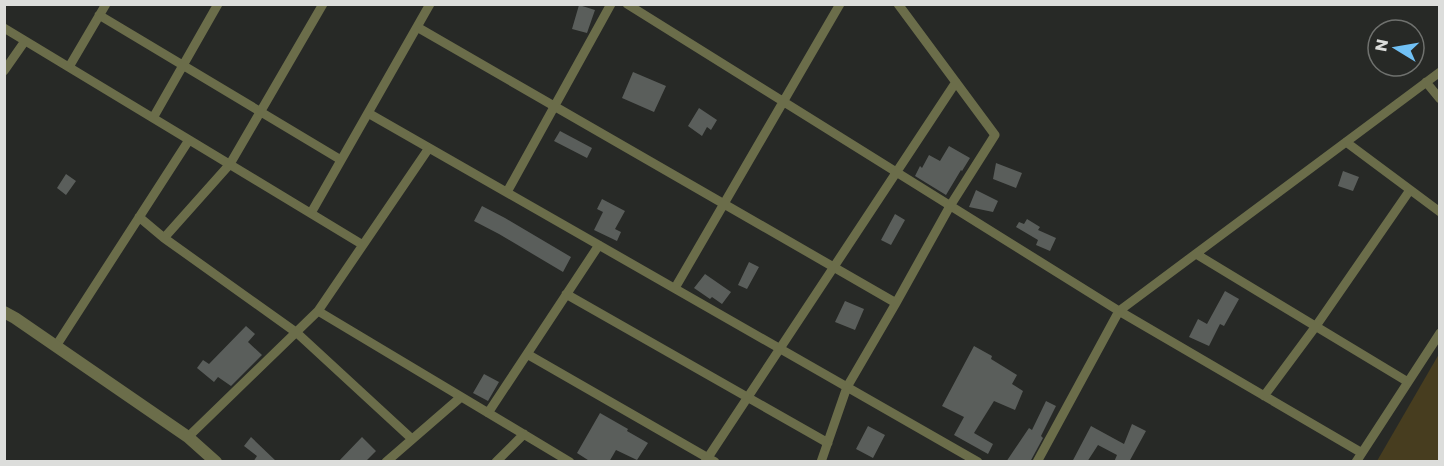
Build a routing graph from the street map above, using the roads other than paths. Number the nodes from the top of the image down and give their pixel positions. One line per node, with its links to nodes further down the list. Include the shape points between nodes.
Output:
1 (105, 4): 9 (street)
2 (218, 4): 13 (street)
3 (323, 4): 22 (street)
4 (430, 4): 10 (street)
5 (611, 4): 21 (street)
6 (627, 4): 20 (street)
7 (840, 4): 20 (street)
8 (898, 4): 17 (street)
9 (99, 15): 13 (street); 14 (street)
10 (417, 27): 21 (street); 23 (street)
11 (4, 28): 12 (street)
12 (25, 40): 14 (street); 15 (street)
13 (183, 65): 22 (street); 24 (street)
14 (69, 67): 24 (street)
15 (4, 71)
16 (1440, 72): 18 (street)
17 (956, 82): 30 (street); 34 (street, via 995,135)
18 (1426, 82): 19 (street); 26 (street)
19 (1440, 99)
20 (783, 102): 30 (street); 33 (street)
21 (555, 107): 32 (street); 33 (street)
22 (260, 112): 28 (street); 29 (street)
23 (368, 113): 27 (street); 28 (street)
24 (153, 118): 25 (street)
25 (189, 140): 29 (street); 37 (street)
26 (1346, 142): 31 (street); 41 (street)
27 (429, 148): 32 (street); 39 (street)
28 (341, 160): 36 (street)
29 (230, 164): 36 (street); 38 (street)
30 (896, 172): 34 (street); 42 (street)
31 (1410, 190): 35 (street); 49 (street)
32 (507, 192): 40 (street)
33 (724, 204): 42 (street); 43 (street)
34 (950, 206): 45 (street); 47 (street)
35 (1440, 212)
36 (311, 213): 39 (street)
37 (139, 218): 38 (street); 52 (street)
38 (164, 238): 50 (street)
39 (363, 245): 46 (street)
40 (599, 245): 43 (street); 44 (street)
41 (1196, 254): 47 (street); 49 (street)
42 (834, 267): 45 (street); 53 (street)
43 (675, 288): 53 (street)
44 (566, 294): 54 (street); 59 (street)
45 (896, 303): 56 (street)
46 (318, 311): 50 (street); 58 (street)
47 (1119, 311): 57 (street); 74 (street)
48 (4, 312): 52 (street)
49 (1316, 326): 55 (street); 57 (street)
50 (297, 333): 62 (street); 63 (street)
51 (1440, 333): 55 (street)
52 (56, 346): 62 (street)
53 (780, 348): 56 (street); 59 (street)
54 (526, 354): 60 (street); 67 (street)
55 (1408, 382): 65 (street)
56 (847, 387): 64 (street); 66 (street)
57 (1264, 396): 65 (street)
58 (461, 397): 60 (street); 63 (street)
59 (747, 398): 64 (street); 67 (street)
60 (488, 413): 61 (street)
61 (524, 434): 70 (street); 71 (street)
62 (188, 437): 68 (street)
63 (412, 439): 69 (street)
64 (828, 443): 72 (street)
65 (1359, 457)
66 (962, 458): 73 (street)
67 (709, 460)
68 (216, 462)
69 (386, 462)
70 (496, 462)
71 (570, 462)
72 (821, 462)
73 (978, 462)
74 (1037, 462)

